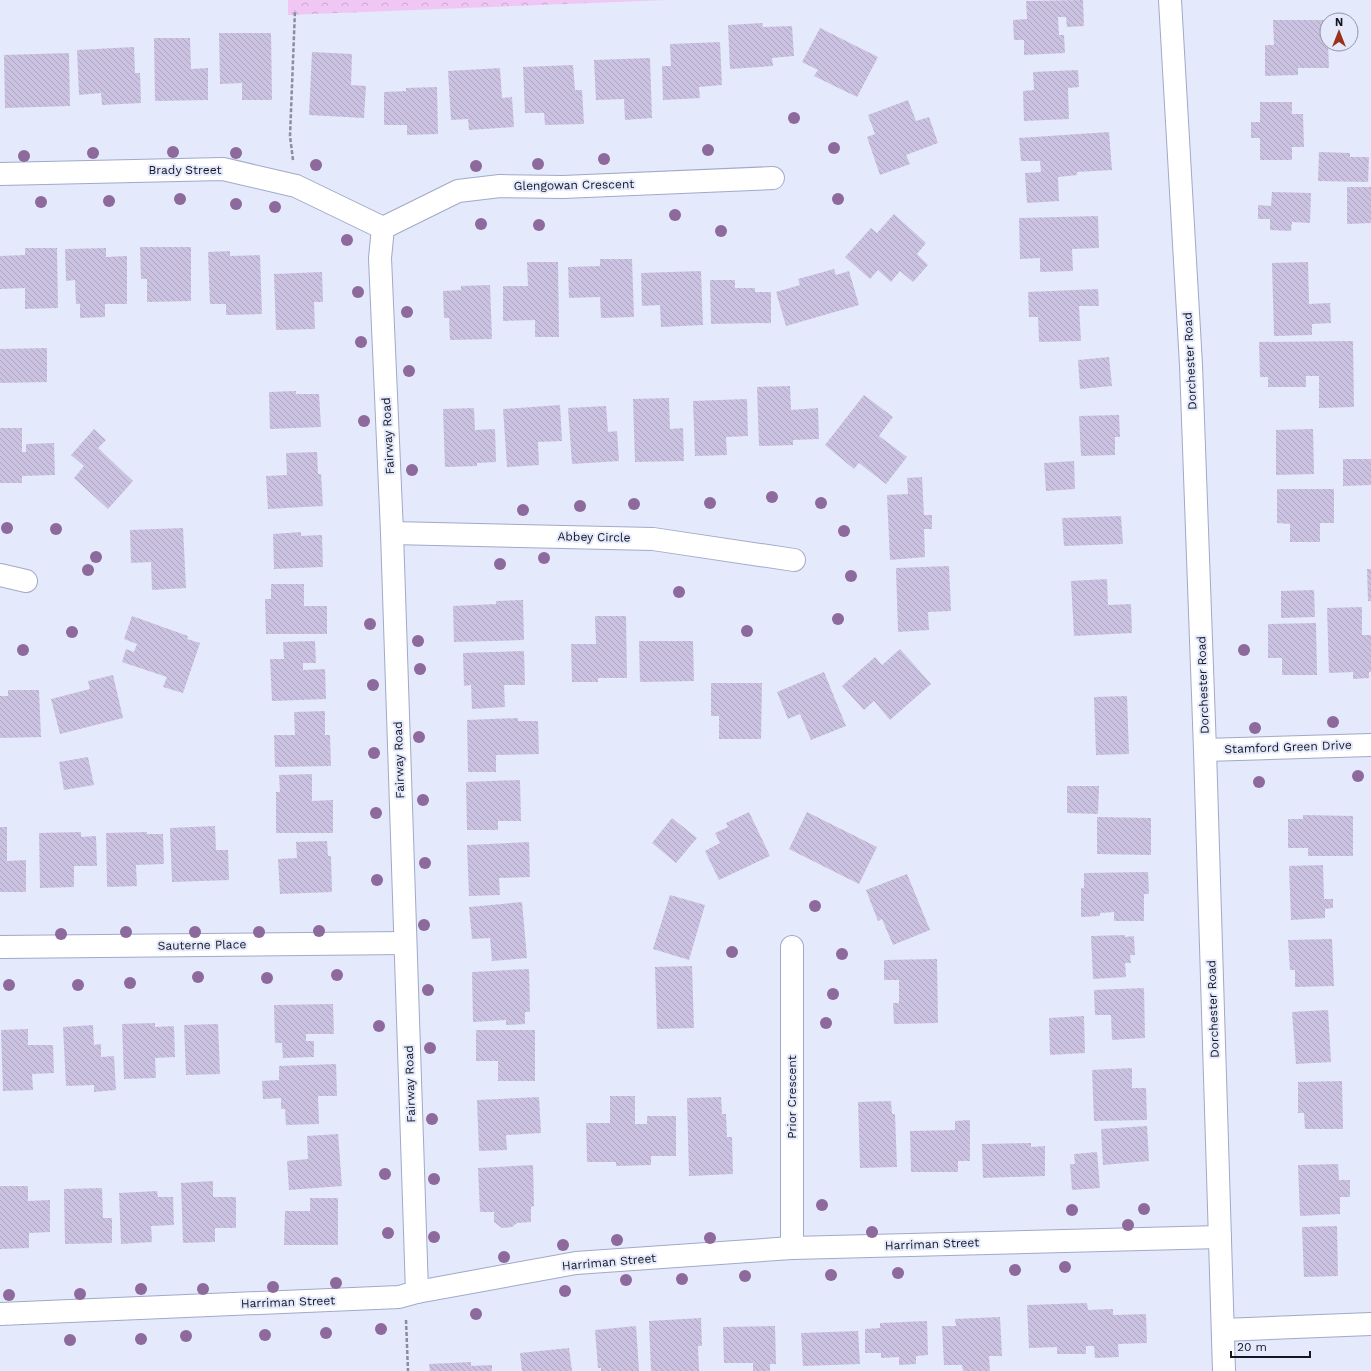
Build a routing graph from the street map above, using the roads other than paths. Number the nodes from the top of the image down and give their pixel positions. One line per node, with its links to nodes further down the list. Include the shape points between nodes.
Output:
1 (1170, 0): 10 (street, Dorchester Road, via 1191,365)
2 (0, 174): 4 (street, Brady Street, via 223,169 296,186)
3 (773, 178): 4 (street, Glengowan Crescent, via 563,187 500,186 458,191)
4 (383, 228): 5 (street, Fairway Road, via 380,258)
5 (392, 533): 6 (street, Abbey Circle, via 653,539); 11 (street, Fairway Road)
6 (794, 560)
7 (0, 575): 8 (street)
8 (26, 581)
9 (1371, 745): 10 (street, Stamford Green Drive)
10 (1205, 750): 14 (street, Dorchester Road)
11 (405, 943): 13 (street, Sauterne Place); 16 (street, Fairway Road)
12 (792, 946): 15 (street, Prior Crescent)
13 (0, 947)
14 (1220, 1237): 15 (street, Harriman Street); 19 (street, Dorchester Road)
15 (792, 1248): 16 (street, Harriman Street, via 576,1263)
16 (408, 1294): 17 (street, Harriman Street)
17 (0, 1314)
18 (1371, 1324): 19 (street)
19 (1223, 1330): 20 (street, Dorchester Road)
20 (1224, 1371)

